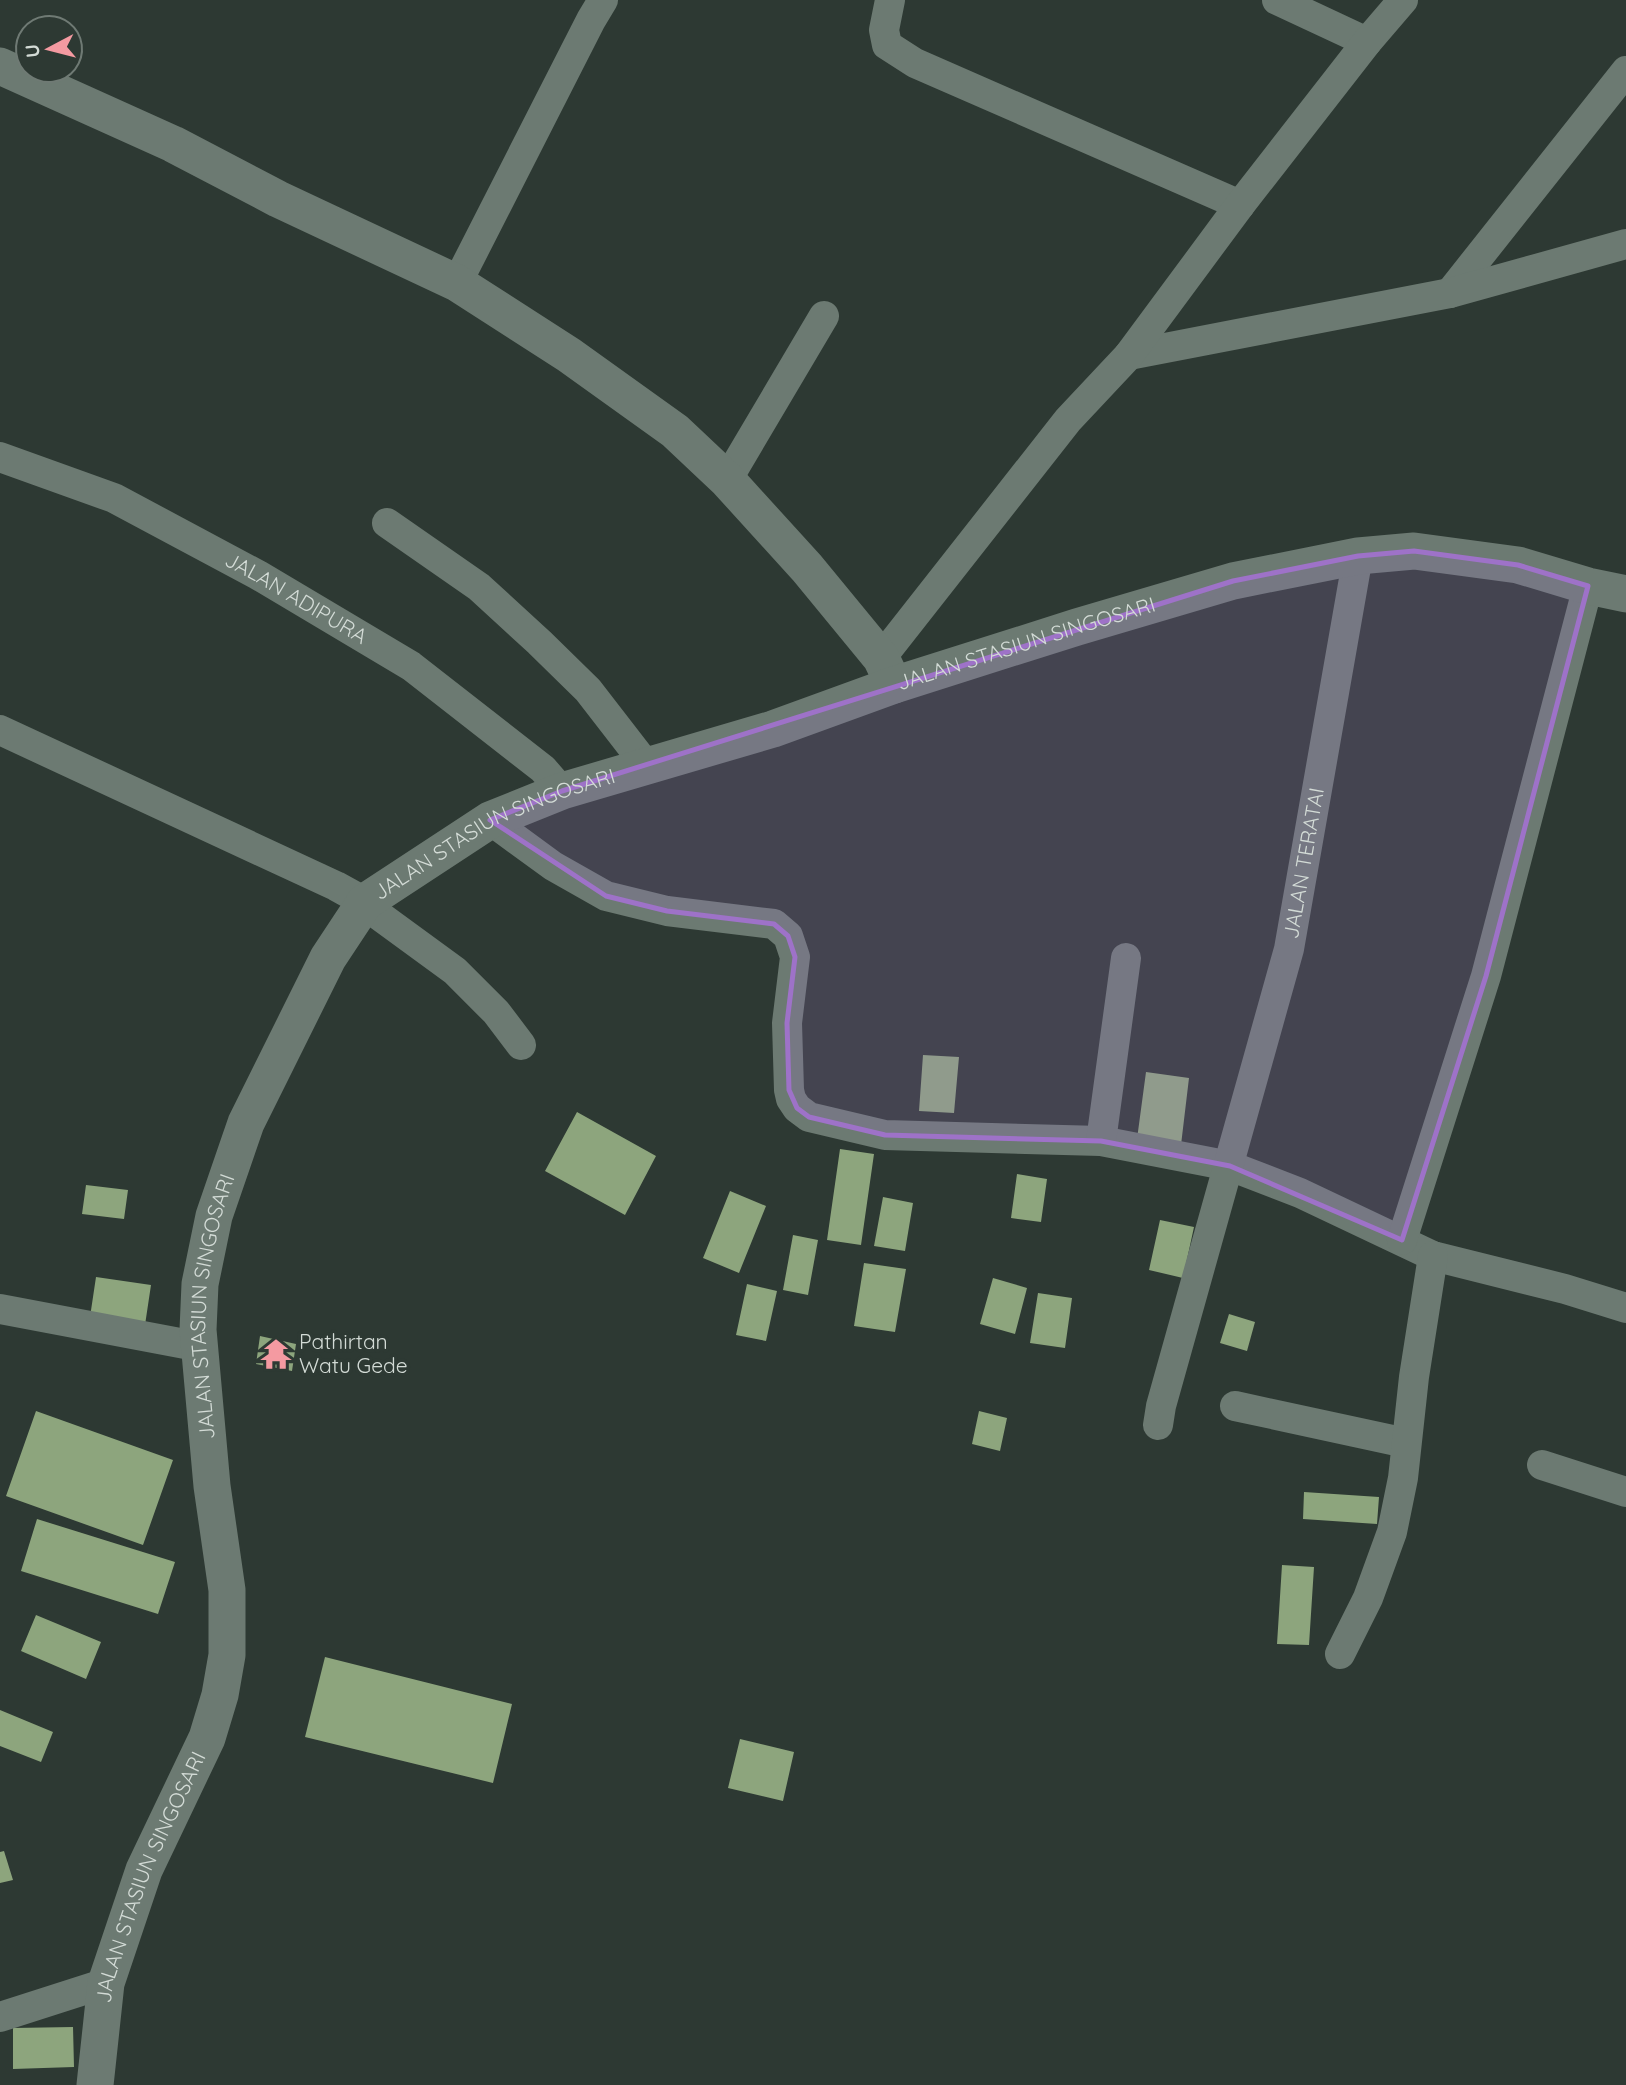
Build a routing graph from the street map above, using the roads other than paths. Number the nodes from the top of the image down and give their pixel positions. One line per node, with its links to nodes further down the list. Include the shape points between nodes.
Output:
1 (603, 0): 10 (street)
2 (890, 0): 8 (street, via 884,30 887,45 915,62)
3 (1277, 0): 5 (street)
4 (1403, 0): 5 (street)
5 (1367, 41): 8 (street)
6 (0, 65): 10 (street)
7 (1626, 71): 11 (street)
8 (1240, 205): 13 (street)
9 (1626, 244): 11 (street)
10 (457, 283): 15 (street, via 675,431)
11 (1450, 293): 13 (street)
12 (824, 316): 15 (street)
13 (1129, 355): 20 (street, via 1068,420)
14 (0, 457): 23 (street, JALAN ADIPURA, via 114,498 282,589 411,666 543,769)
15 (727, 480): 20 (street, via 807,568)
16 (387, 523): 22 (street, via 479,587 539,642 588,690)
17 (1358, 556): 18 (street, JALAN STASIUN SINGOSARI, via 1414,551 1484,560); 20 (street, JALAN STASIUN SINGOSARI, via 1233,581 1077,627); 29 (street, JALAN TERATAI, via 1289,949)
18 (1588, 586): 19 (street, JALAN STASIUN SINGOSARI); 30 (street, via 1486,976)
19 (1626, 594)
20 (888, 672): 22 (street, JALAN STASIUN SINGOSARI, via 773,729)
21 (0, 730): 25 (street)
22 (646, 765): 23 (street, JALAN STASIUN SINGOSARI)
23 (562, 791): 24 (street, JALAN STASIUN SINGOSARI)
24 (490, 820): 25 (street, JALAN STASIUN SINGOSARI); 28 (street, via 553,866 606,896 667,911 774,923 788,936 795,957 787,1023 789,1090 797,1108 808,1117 885,1135)
25 (365, 902): 27 (street, via 455,971); 34 (street, JALAN STASIUN SINGOSARI, via 328,958 246,1123 214,1216 203,1270)
26 (1126, 958): 28 (street)
27 (521, 1045)
28 (1101, 1141): 29 (street)
29 (1230, 1166): 30 (street); 36 (street, JALAN TERATAI)
30 (1402, 1240): 31 (street)
31 (1433, 1256): 32 (street); 37 (street)
32 (1626, 1308)
33 (0, 1309): 34 (street)
34 (201, 1347): 41 (street, JALAN STASIUN SINGOSARI, via 212,1486 227,1590 227,1655 207,1738 144,1870)
35 (1235, 1406): 37 (street)
36 (1158, 1425)
37 (1406, 1443): 40 (street, via 1392,1532 1368,1598)
38 (1542, 1465): 39 (street)
39 (1626, 1492)
40 (1339, 1654)
41 (106, 1983): 42 (street); 43 (street, JALAN STASIUN SINGOSARI)
42 (0, 2017)
43 (94, 2085)

